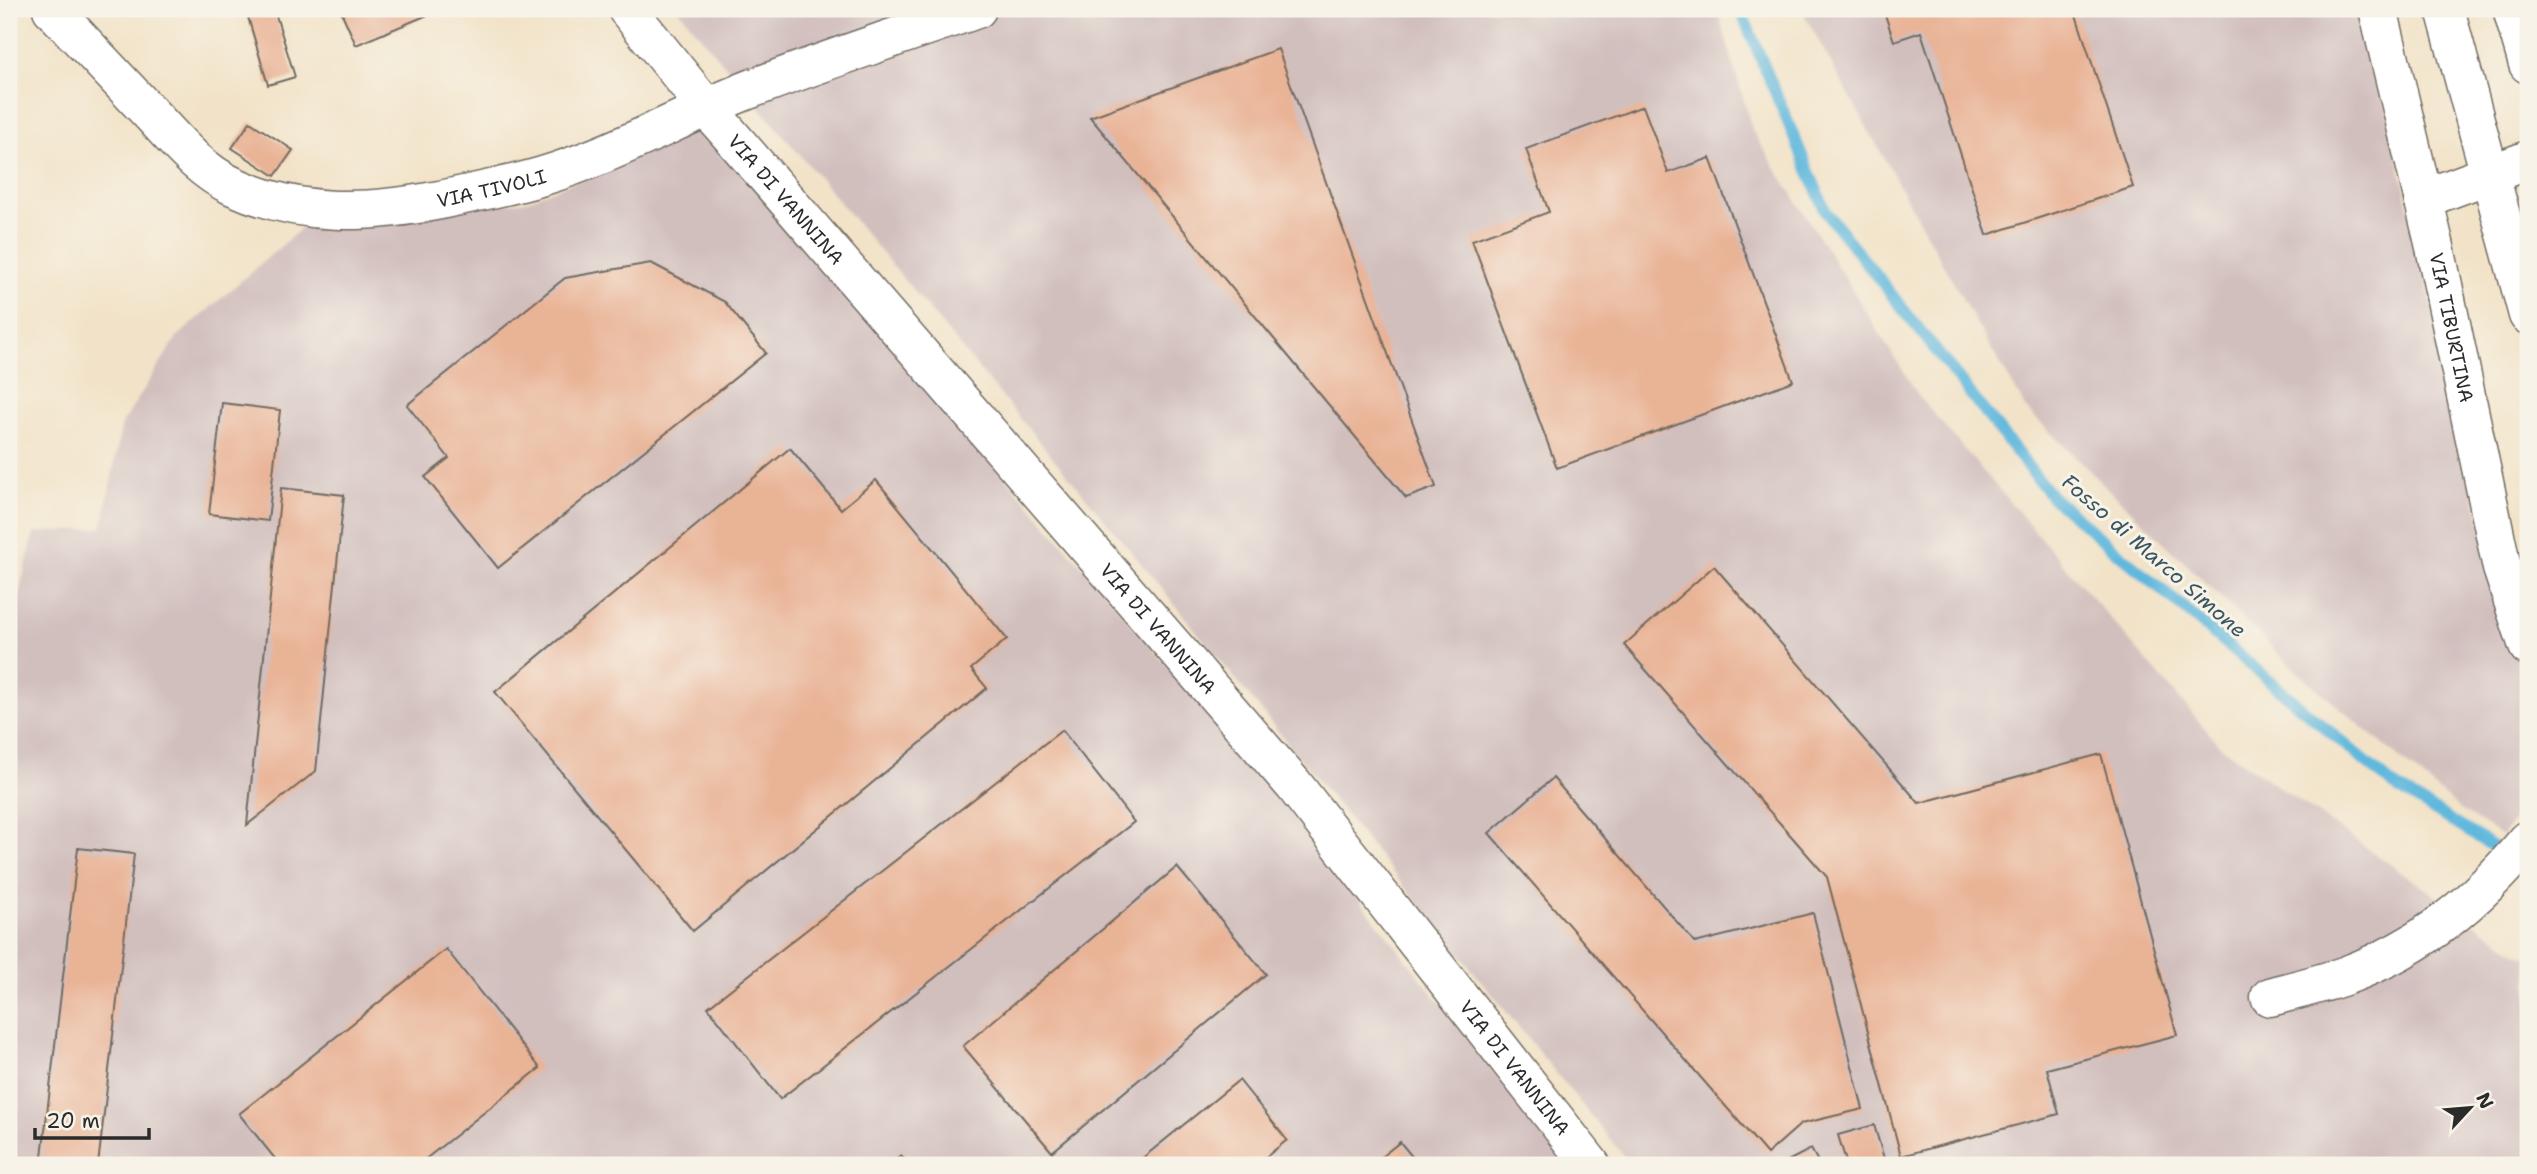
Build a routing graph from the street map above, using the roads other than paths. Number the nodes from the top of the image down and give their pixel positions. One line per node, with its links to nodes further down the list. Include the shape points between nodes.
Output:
1 (52, 9): 8 (street, VIA TIVOLI, via 176,141 217,177 267,198 327,211 396,208 544,176)
2 (627, 9): 8 (street, VIA DI VANNINA)
3 (977, 9): 8 (street, VIA TIVOLI)
4 (2378, 9): 11 (street, VIA TIBURTINA)
5 (2445, 9): 10 (street)
6 (2512, 9): 7 (street)
7 (2528, 64)
8 (706, 107): 17 (street, VIA DI VANNINA, via 1294,785)
9 (2528, 160): 10 (street)
10 (2490, 172): 11 (street); 12 (street)
11 (2423, 199): 13 (street, VIA TIBURTINA)
12 (2528, 315)
13 (2515, 581): 14 (street, VIA TIBURTINA)
14 (2528, 646)
15 (2527, 841): 16 (street, via 2484,889 2434,931 2345,976)
16 (2270, 997)
17 (1591, 1165)

